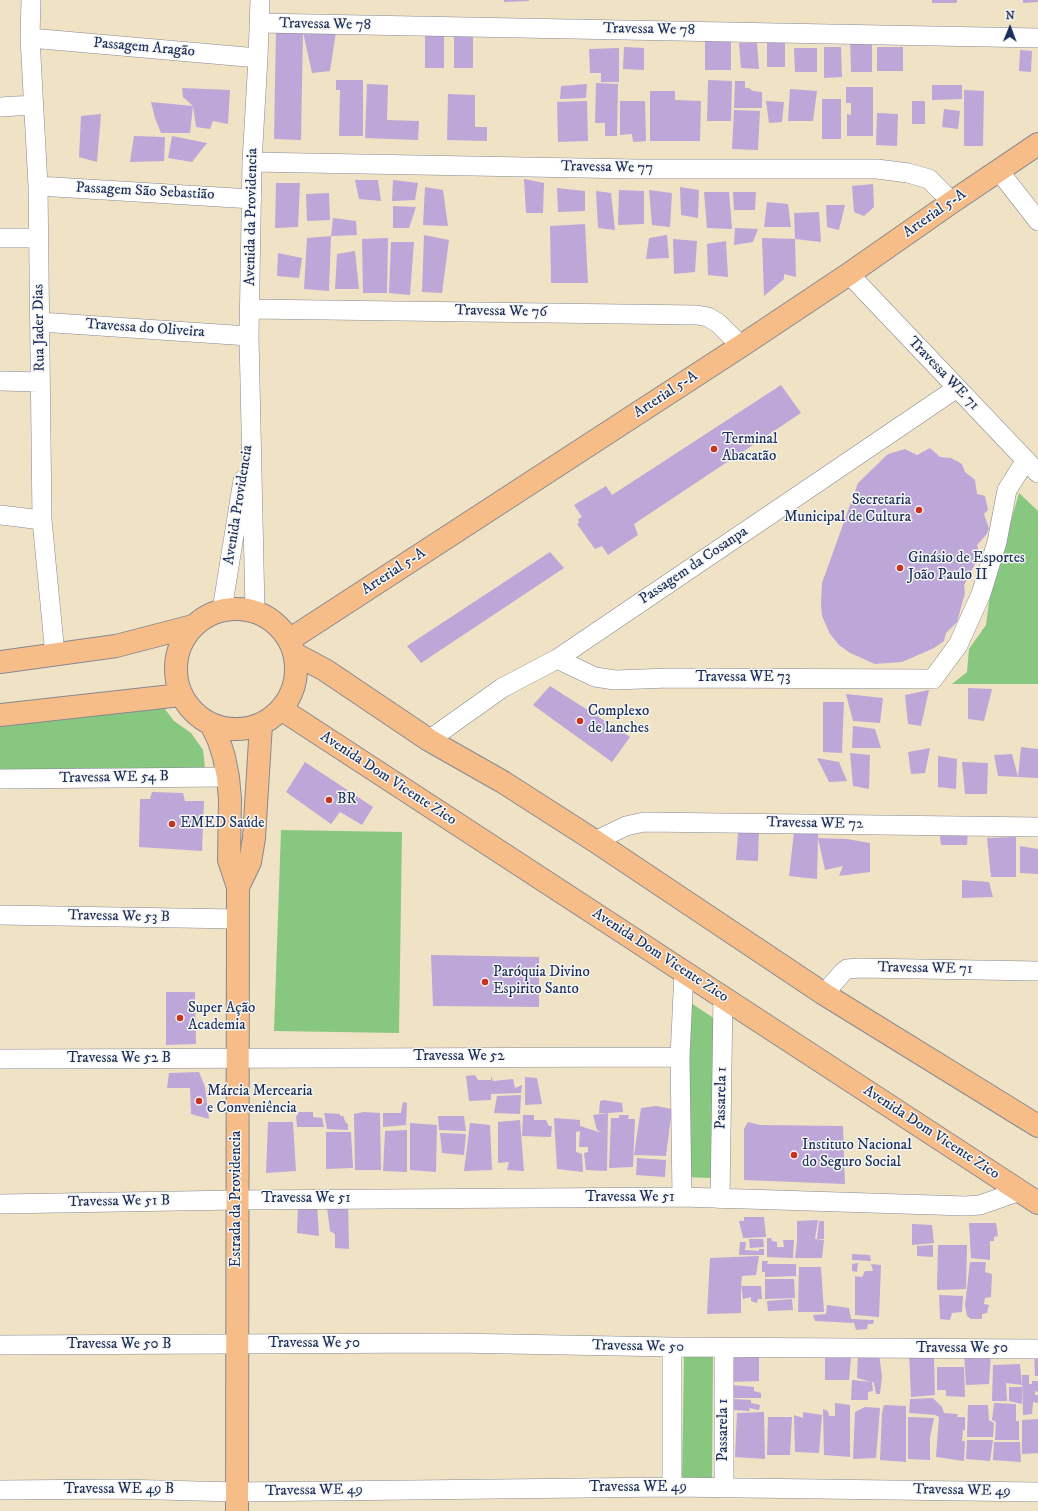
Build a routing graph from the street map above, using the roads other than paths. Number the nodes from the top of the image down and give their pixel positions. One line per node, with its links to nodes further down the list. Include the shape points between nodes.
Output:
1 (31, 0): 4 (street, Rua Jader Dias)
2 (260, 0): 3 (street, Avenida da Providencia)
3 (260, 23): 5 (street, Travessa We 78); 6 (street, Avenida da Providencia)
4 (30, 38): 6 (street, Passagem Aragão); 7 (street, Rua Jader Dias)
5 (1038, 38)
6 (258, 58): 10 (street, Avenida da Providencia)
7 (34, 105): 8 (street); 12 (street, Rua Jader Dias)
8 (0, 107)
9 (1036, 151): 11 (main road, Arterial 5-A)
10 (252, 162): 13 (street, Avenida da Providencia); 14 (street, Travessa We 77, via 636,169 877,169 929,178)
11 (999, 171): 14 (main road, Arterial 5-A); 15 (street)
12 (38, 186): 13 (street, Passagem São Sebastião); 17 (street, Rua Jader Dias)
13 (252, 198): 19 (street, Avenida da Providencia)
14 (952, 202): 18 (main road, Arterial 5-A)
15 (1038, 221)
16 (0, 238): 17 (street)
17 (39, 238): 20 (street, Rua Jader Dias)
18 (849, 274): 22 (main road, Arterial 5-A); 25 (street, Travessa WE 71)
19 (250, 309): 21 (street, Avenida da Providencia); 22 (street, Travessa We 76, via 697,315 708,317 718,323)
20 (40, 322): 21 (street, Travessa do Oliveira); 24 (street, Rua Jader Dias)
21 (249, 336): 26 (street, Avenida da Providencia)
22 (741, 346): 33 (main road, Arterial 5-A)
23 (0, 381): 24 (street)
24 (40, 382): 29 (street, Rua Jader Dias)
25 (957, 388): 27 (street, Travessa WE 71); 35 (street, Passagem da Cosanpa)
26 (251, 433): 30 (street, Avenida Providencia); 31 (street, Avenida Providencia)
27 (1032, 466): 35 (street, Travessa WE 73, via 1007,490 997,542 980,594 958,645 933,679 615,680 595,677)
28 (0, 515): 29 (street)
29 (42, 520): 34 (street, Rua Jader Dias)
30 (222, 610): 31 (main road, via 238,608); 32 (main road, via 206,616)
31 (255, 611): 33 (main road, via 275,622)
32 (193, 626): 34 (main road, via 116,646); 37 (main road, via 177,652 176,681)
33 (292, 647): 38 (main road, via 297,668 295,683); 42 (main road)
34 (55, 655): 36 (main road)
35 (557, 659): 42 (street, Passagem da Cosanpa, via 502,688)
36 (0, 662)
37 (181, 695): 39 (main road); 40 (main road, via 193,712)
38 (282, 709): 41 (main road); 51 (main road, Avenida Dom Vicente Zico)
39 (0, 715)
40 (211, 724): 41 (main road, via 236,729); 43 (main road, Estrada da Providencia, via 219,741)
41 (261, 724): 47 (main road, Estrada da Providencia, via 254,838 250,862)
42 (429, 740): 46 (main road, via 503,782)
43 (228, 777): 44 (street, Travessa WE 54 B); 47 (main road, Estrada da Providencia, via 229,860)
44 (0, 779)
45 (1038, 827): 46 (street, Travessa WE 72, via 644,822 626,826)
46 (595, 841): 52 (main road)
47 (238, 887): 49 (main road, Estrada da Providencia)
48 (0, 915): 49 (street, Travessa We 53 B)
49 (237, 919): 55 (main road, Estrada da Providencia)
50 (1038, 971): 52 (street, Travessa WE 71, via 847,969)
51 (684, 972): 53 (main road, Avenida Dom Vicente Zico); 54 (street)
52 (824, 994): 57 (main road)
53 (723, 998): 58 (main road, Avenida Dom Vicente Zico); 60 (street, Passarela 1)
54 (680, 1057): 55 (street, Travessa We 52); 59 (street)
55 (237, 1058): 56 (street, Travessa We 52 B); 61 (main road, Estrada da Providencia)
56 (0, 1059)
57 (1038, 1126)
58 (1020, 1191): 60 (street, Travessa We 51, via 980,1205 965,1206); 62 (main road, Avenida Dom Vicente Zico)
59 (682, 1197): 60 (street, Travessa We 51); 61 (street, Travessa We 51)
60 (720, 1199)
61 (237, 1200): 63 (street, Travessa We 51 B); 65 (main road, Estrada da Providencia)
62 (1038, 1203)
63 (0, 1204)
64 (0, 1345): 65 (street, Travessa We 50 B)
65 (237, 1345): 66 (street, Travessa We 50, via 454,1343); 73 (main road, Estrada da Providencia)
66 (672, 1347): 67 (street, Travessa We 50); 69 (street)
67 (724, 1348): 68 (street, Travessa We 50); 70 (street, Passarela 1)
68 (1038, 1349)
69 (672, 1487): 70 (street, Travessa WE 49); 73 (street, Travessa WE 49)
70 (724, 1488): 72 (street, Travessa WE 49)
71 (0, 1490): 73 (street, Travessa WE 49 B, via 119,1489)
72 (1038, 1492)
73 (237, 1502)

